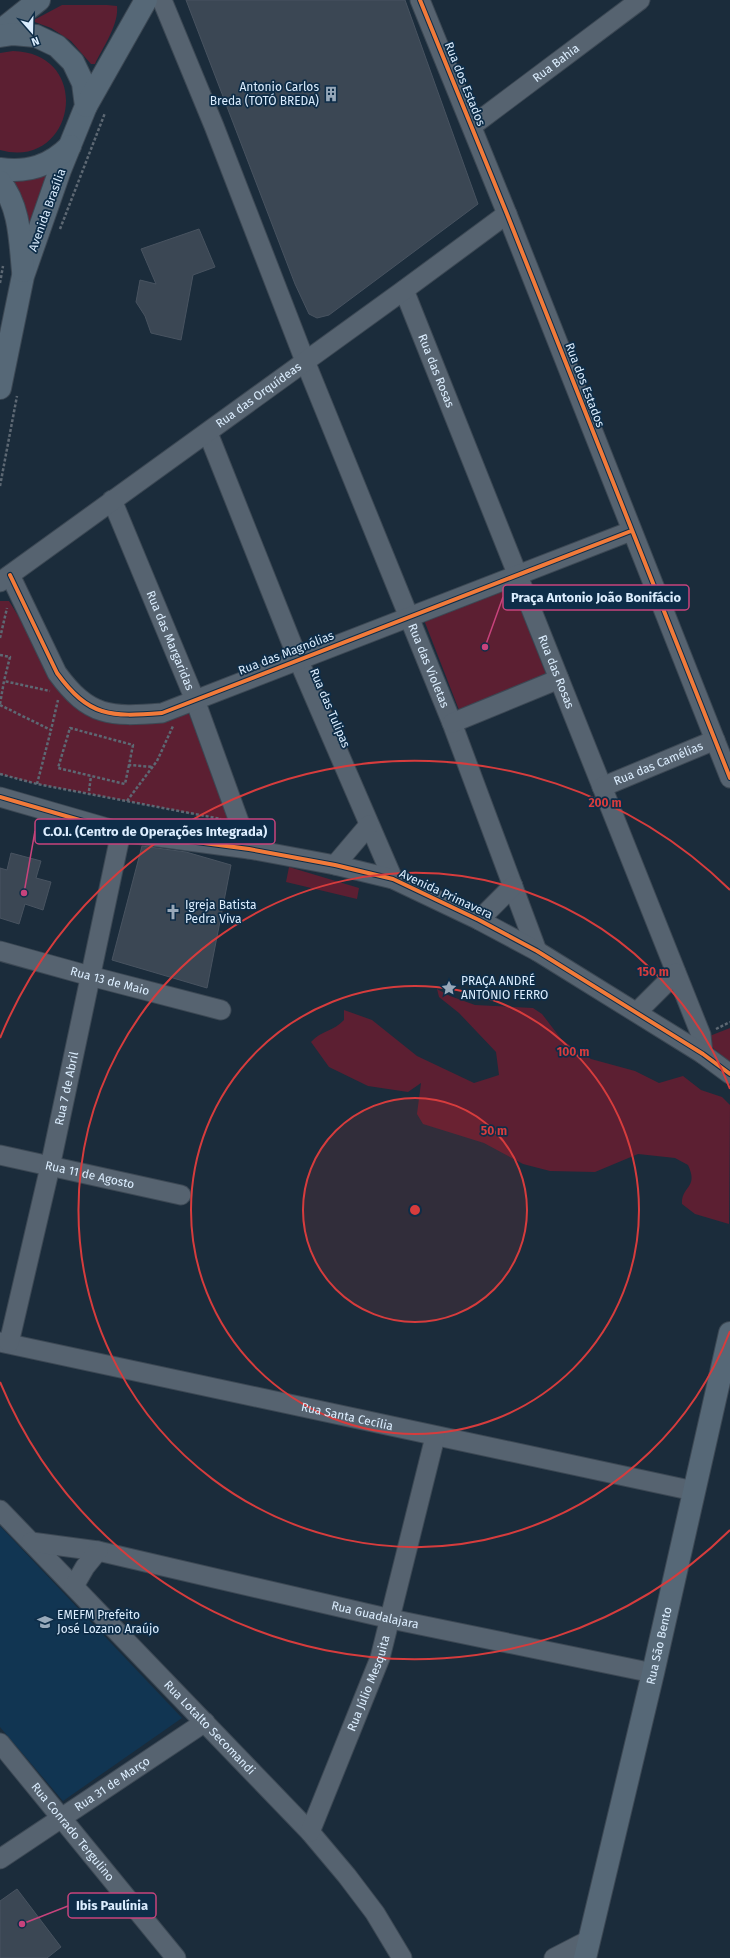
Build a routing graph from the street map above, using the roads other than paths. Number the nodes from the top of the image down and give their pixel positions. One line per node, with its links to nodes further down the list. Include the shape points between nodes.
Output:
1 (39, 0): 6 (main road)
2 (146, 0): 8 (main road)
3 (162, 0): 16 (street, Rua das Violetas)
4 (420, 0): 9 (street, Rua dos Estados)
5 (640, 0): 9 (street, Rua Bahia)
6 (0, 31)
7 (0, 36): 8 (main road, via 36,36 57,46 73,62)
8 (95, 109): 10 (main road, Avenida Brasília)
9 (472, 126): 13 (street, Rua dos Estados)
10 (71, 145): 11 (main road, via 45,165 29,170); 14 (main road, Avenida Brasília)
11 (0, 169)
12 (0, 182): 14 (main road, Avenida Brasília, via 17,220)
13 (507, 214): 15 (street, Rua das Orquídeas); 20 (street, Rua dos Estados)
14 (23, 276): 17 (main road, Avenida Brasília)
15 (404, 290): 16 (street, Rua das Orquídeas); 21 (street, Rua das Rosas)
16 (305, 361): 18 (street, Rua das Orquídeas); 23 (street, Rua das Violetas)
17 (9, 390)
18 (208, 433): 19 (street, Rua das Orquídeas); 24 (street, Rua das Tulipas)
19 (112, 500): 22 (street, Rua das Orquídeas); 26 (street, Rua das Margaridas)
20 (631, 530): 21 (street, Rua das Magnólias); 28 (street, Rua dos Estados)
21 (518, 574): 23 (street, Rua das Magnólias); 25 (street, Rua das Rosas)
22 (3, 577): 26 (street, Rua das Magnólias, via 57,673 78,698 92,708 112,715 162,713)
23 (410, 616): 24 (street, Rua das Magnólias); 27 (street, Rua das Violetas)
24 (298, 659): 26 (street, Rua das Magnólias); 32 (street, Rua das Tulipas)
25 (560, 679): 27 (street); 30 (street, Rua das Rosas)
26 (195, 700): 34 (street, Rua das Margaridas)
27 (452, 724): 37 (street, Rua das Violetas)
28 (715, 740): 29 (street, Rua dos Estados); 30 (street, Rua das Camélias)
29 (730, 778)
30 (602, 787): 41 (street, Rua das Rosas)
31 (0, 797): 33 (street, Avenida Primavera)
32 (370, 825): 35 (street); 36 (street, Rua das Tulipas)
33 (121, 832): 34 (street, Avenida Primavera); 42 (street, Rua 7 de Abril)
34 (248, 849): 35 (street, Avenida Primavera)
35 (335, 865): 36 (street, Avenida Primavera)
36 (393, 879): 38 (street, Avenida Primavera)
37 (513, 886): 38 (street); 40 (street, Rua das Violetas)
38 (479, 920): 40 (street, Avenida Primavera)
39 (0, 951): 42 (street, Rua 13 de Maio)
40 (537, 951): 44 (street, Avenida Primavera)
41 (676, 973): 44 (street); 45 (street, Rua das Rosas, via 701,1035)
42 (90, 976): 43 (street, Rua 13 de Maio); 48 (street, Rua 7 de Abril)
43 (221, 1010)
44 (637, 1012): 45 (street, Avenida Primavera)
45 (703, 1054): 46 (street, Avenida Primavera)
46 (730, 1074)
47 (0, 1155): 48 (street, Rua 11 de Agosto)
48 (50, 1167): 49 (street, Rua 11 de Agosto); 51 (street, Rua 7 de Abril)
49 (181, 1195)
50 (730, 1333): 53 (main road, Rua São Bento)
51 (5, 1343): 52 (street, Rua Santa Cecília)
52 (435, 1437): 53 (street, Rua Santa Cecília); 58 (street, Rua Júlio Mesquita)
53 (694, 1491): 59 (main road, Rua São Bento)
54 (0, 1510): 55 (street, Rua Lotalto Secomandi)
55 (31, 1542): 56 (street, Rua Guadalajara); 57 (street, Rua Lotalto Secomandi)
56 (98, 1551): 57 (street); 58 (street, Rua Guadalajara)
57 (74, 1586): 60 (street, Rua Lotalto Secomandi)
58 (391, 1619): 59 (street, Rua Guadalajara); 63 (street, Rua Júlio Mesquita, via 380,1658)
59 (653, 1673): 65 (main road, Rua São Bento)
60 (205, 1722): 62 (street, Rua 31 de Março); 63 (street, Rua Lotalto Secomandi)
61 (0, 1743): 62 (street, Rua Conrado Tergulino)
62 (62, 1818): 64 (street, Rua 31 de Março); 66 (street, Rua Conrado Tergulino)
63 (310, 1832): 67 (street, Rua Lotalto Secomandi, via 375,1913)
64 (0, 1859)
65 (587, 1949): 68 (street)
66 (176, 1958)
67 (402, 1958)
68 (554, 1958)

